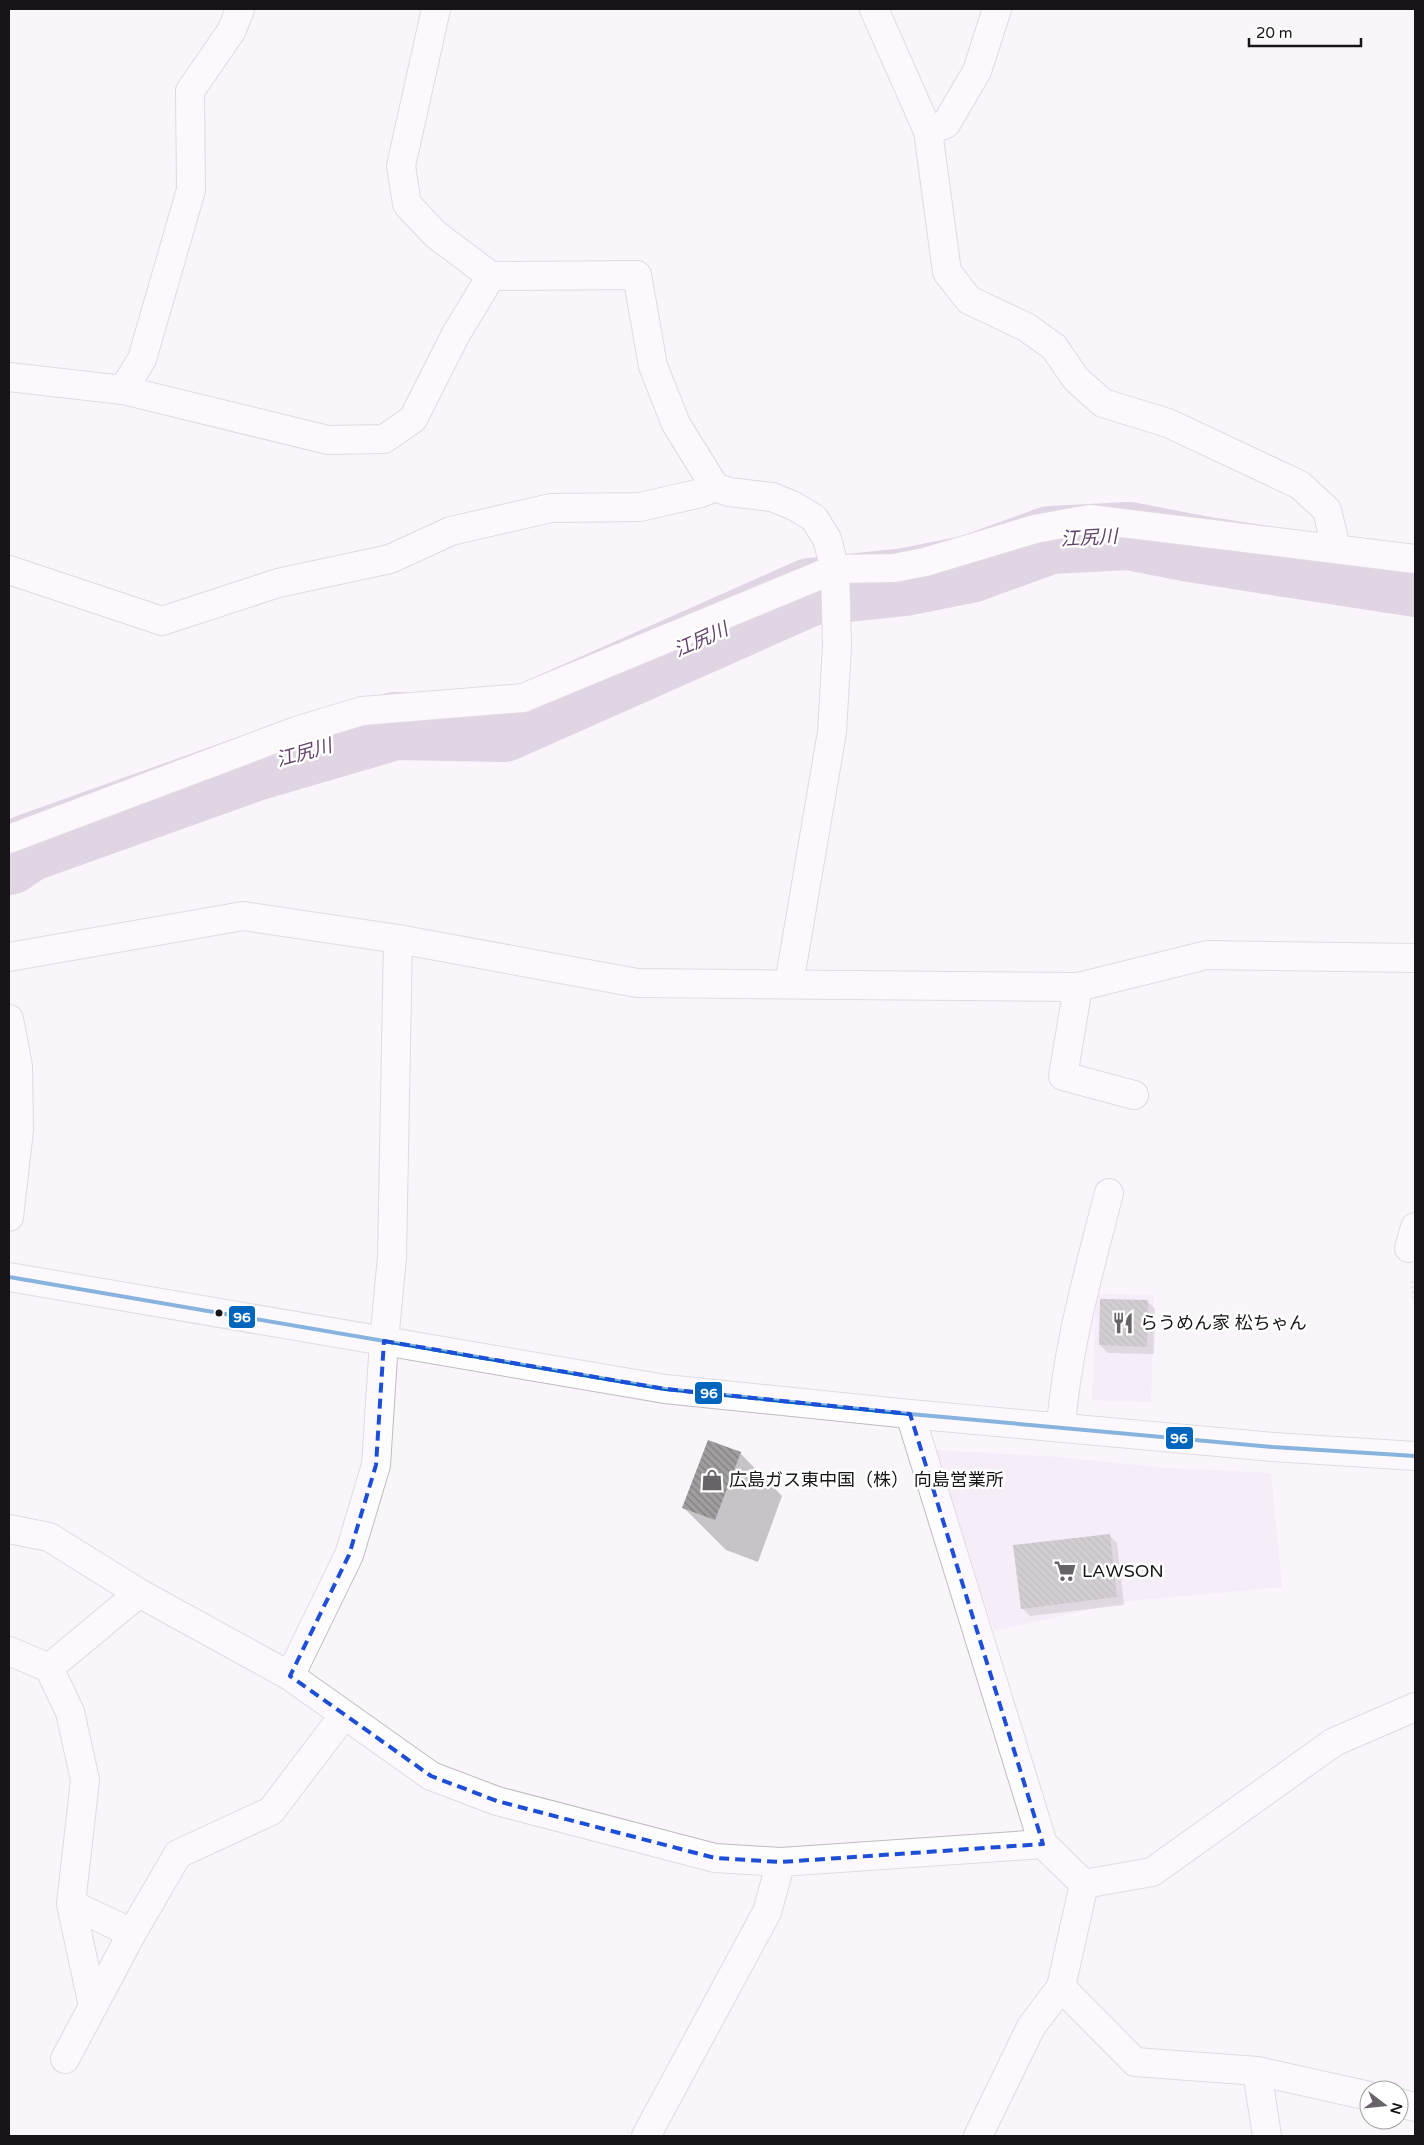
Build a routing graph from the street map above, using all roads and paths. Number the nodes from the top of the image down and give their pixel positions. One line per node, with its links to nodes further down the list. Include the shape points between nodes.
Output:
1 (240, 9): 8 (main road, via 232,30 190,91 190,190 142,359)
2 (436, 9): 6 (main road, via 400,166 407,204 435,234)
3 (874, 9): 5 (main road)
4 (998, 9): 5 (main road, via 977,71 946,124)
5 (928, 131): 10 (main road, via 948,272 969,300 1026,327 1054,347 1076,379 1103,403 1168,423 1300,486 1327,510)
6 (491, 276): 8 (main road, via 456,334 413,420 384,440 328,440); 9 (main road, via 636,275 653,366 676,424)
7 (9, 376): 8 (main road)
8 (123, 390)
9 (714, 487): 12 (main road, via 640,507 552,508 451,532 390,559 278,584 162,621); 13 (main road, via 772,497 814,518 828,539)
10 (1336, 548): 11 (main road); 13 (main road, via 1090,519 1035,529 925,562)
11 (1415, 559)
12 (9, 570)
13 (835, 582): 14 (main road, via 523,698 362,711 296,731); 18 (main road, via 838,646 832,732)
14 (9, 839)
15 (398, 939): 16 (main road, via 242,916); 18 (main road, via 636,983); 25 (main road, via 392,1257)
16 (9, 957)
17 (1415, 958): 19 (main road, via 1206,954)
18 (789, 984): 19 (main road)
19 (1078, 987): 21 (main road, via 1063,1076)
20 (9, 1019): 23 (main road, via 18,1066 19,1130)
21 (1134, 1094)
22 (1109, 1193): 27 (main road, via 1084,1288)
23 (9, 1217)
24 (9, 1277): 25 (main road)
25 (384, 1341): 26 (main road, via 665,1389); 33 (main road, via 376,1465 349,1555)
26 (910, 1414): 27 (main road); 36 (main road)
27 (1060, 1427): 28 (main road, via 1273,1447)
28 (1415, 1456)
29 (9, 1529): 30 (main road, via 49,1537)
30 (139, 1593): 32 (main road); 33 (main road)
31 (9, 1651): 32 (main road)
32 (49, 1668): 39 (main road, via 70,1712 86,1780)
33 (290, 1676): 35 (main road)
34 (1415, 1707): 38 (main road, via 1334,1742 1152,1872)
35 (344, 1715): 37 (main road, via 430,1776 497,1801 715,1858); 40 (main road, via 271,1812 178,1854)
36 (1043, 1844): 37 (main road); 38 (main road)
37 (781, 1862): 46 (main road, via 767,1912)
38 (1084, 1884): 41 (main road)
39 (71, 1904): 40 (main road); 42 (main road)
40 (132, 1933): 42 (main road)
41 (1061, 1987): 44 (main road, via 1135,2062); 47 (main road, via 1031,2027)
42 (93, 2006): 43 (main road)
43 (65, 2059)
44 (1257, 2072): 45 (main road); 48 (main road)
45 (1359, 2094)
46 (646, 2136)
47 (978, 2136)
48 (1267, 2136)

